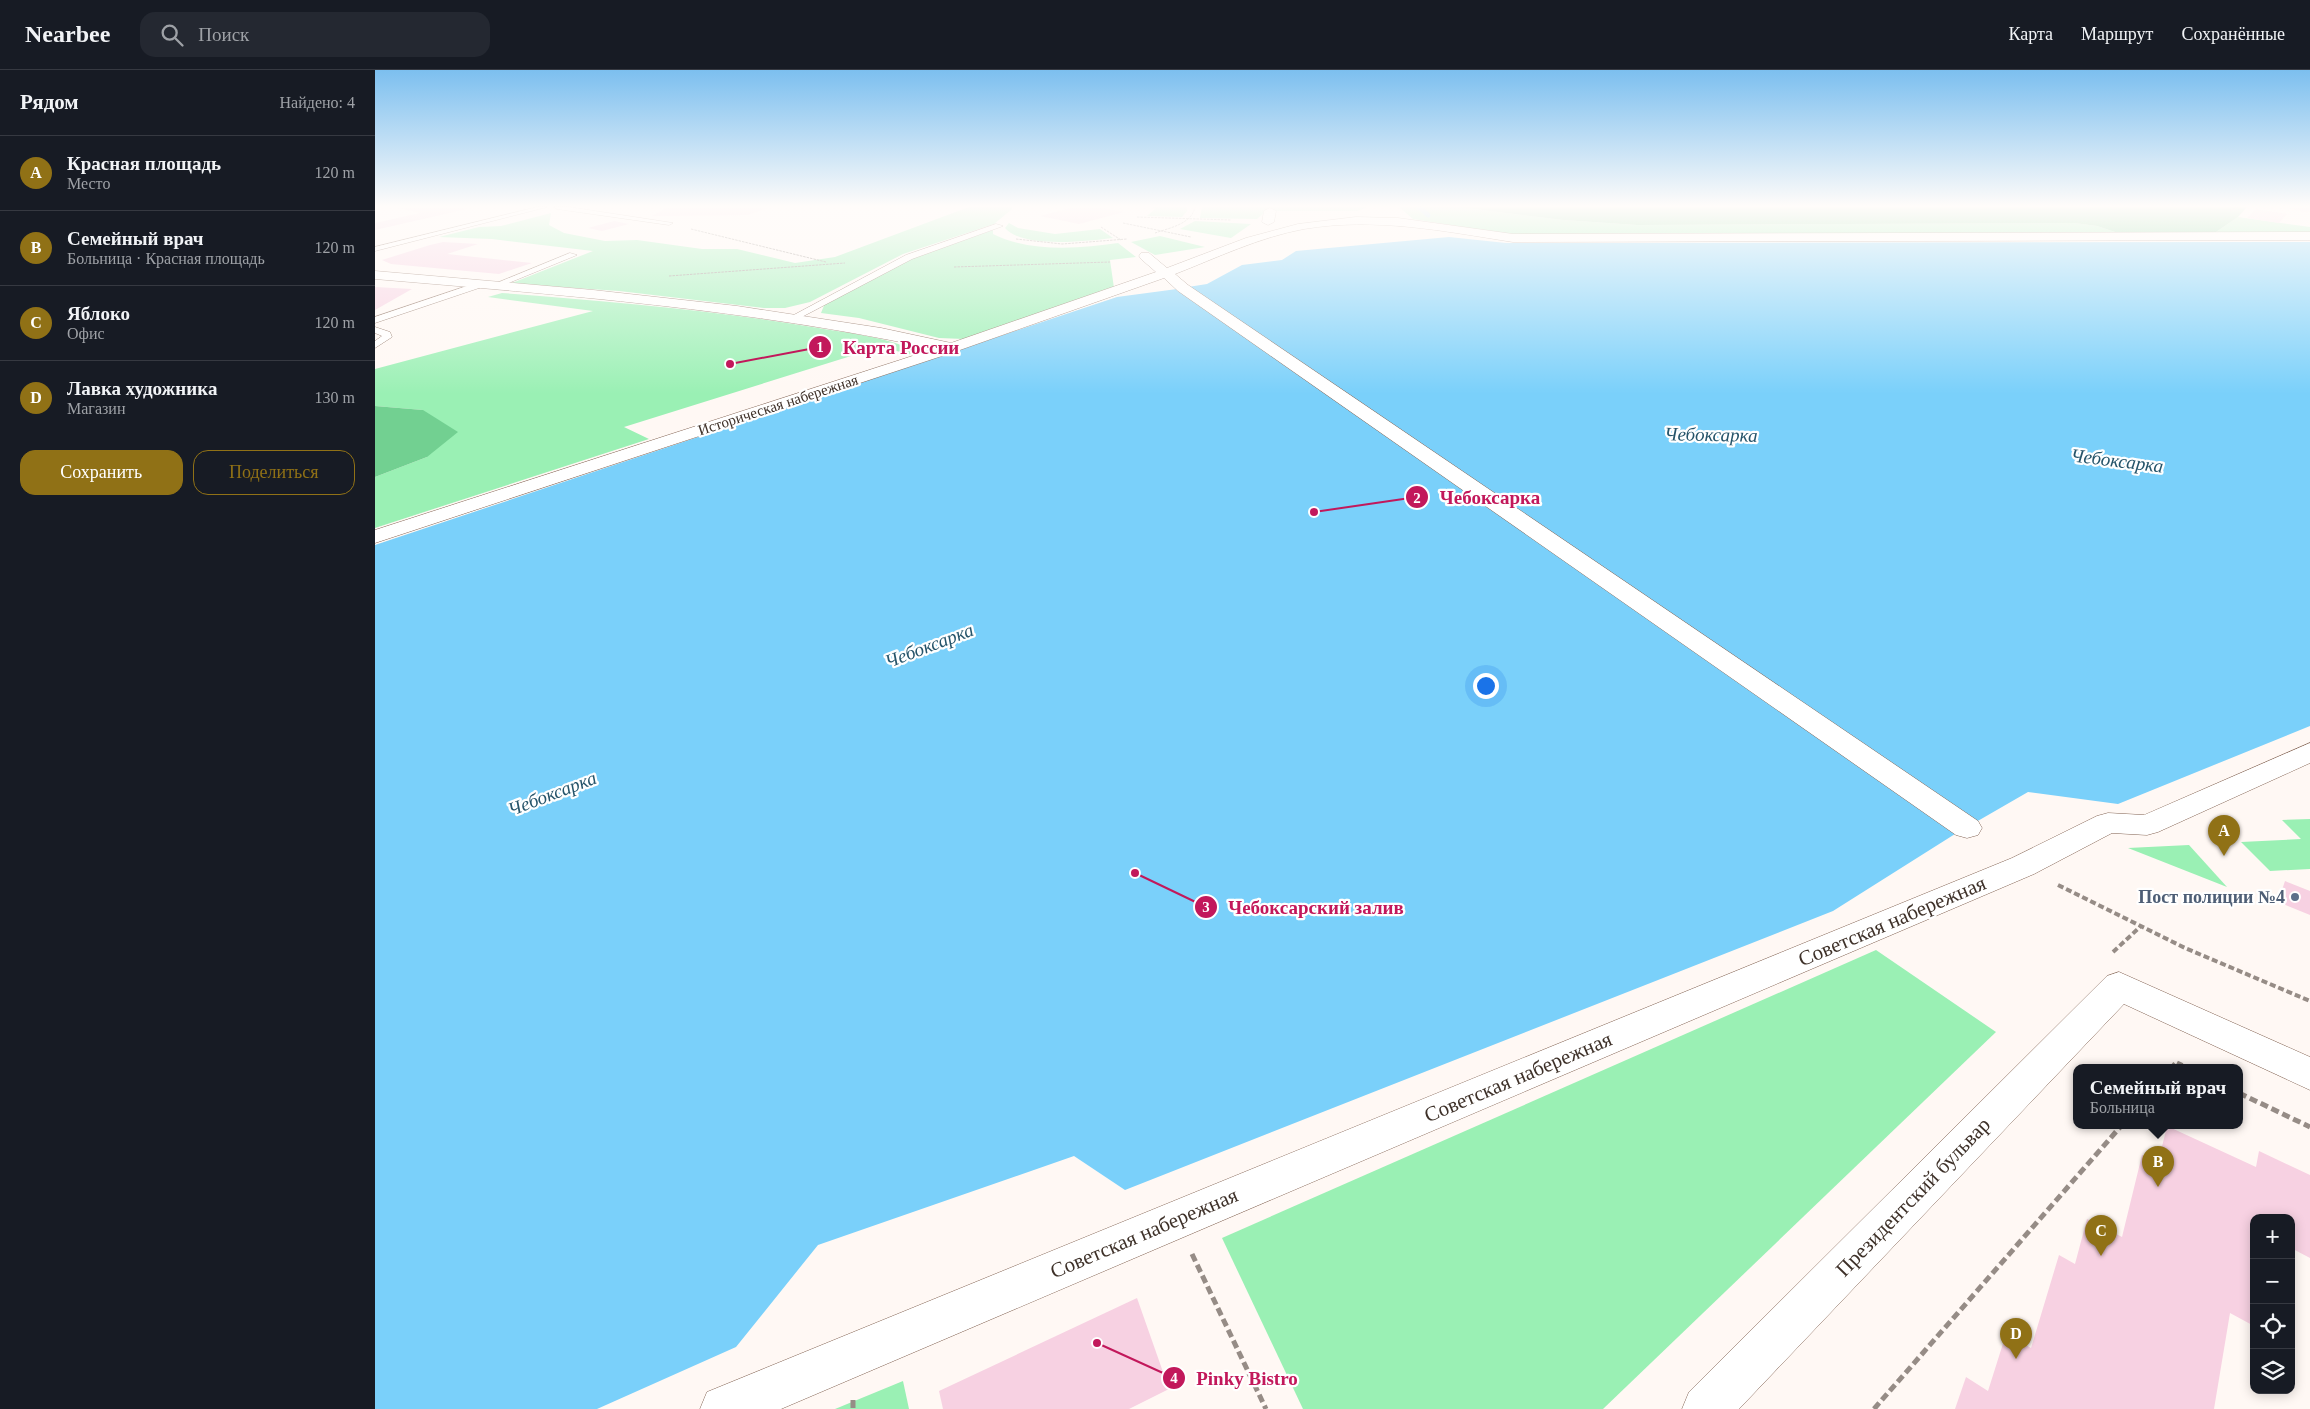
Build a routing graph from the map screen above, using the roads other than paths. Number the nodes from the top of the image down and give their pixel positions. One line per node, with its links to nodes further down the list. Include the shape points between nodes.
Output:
1 (532, 269): 7 (lane)
2 (885, 269): 8 (lane)
3 (1162, 269): 5 (street)
4 (1176, 269): 5 (street, Историческая набережная)
5 (1167, 273): 12 (street, Историческая набережная); 15 (street, via 1183,288)
6 (375, 275): 7 (street)
7 (489, 285): 8 (street); 9 (lane)
8 (795, 317): 12 (street)
9 (375, 320)
10 (375, 330): 11 (lane, via 387,334)
11 (375, 345)
12 (952, 348): 13 (street, Историческая набережная)
13 (375, 537)
14 (2310, 752): 17 (street, Советская набережная, via 2147,825 2108,823 2023,866)
15 (1967, 828)
16 (2310, 1074): 20 (street, Президентский бульвар, via 2119,986)
17 (808, 1374): 18 (street, Советская набережная); 19 (lane)
18 (724, 1409)
19 (782, 1409)
20 (1706, 1409)

